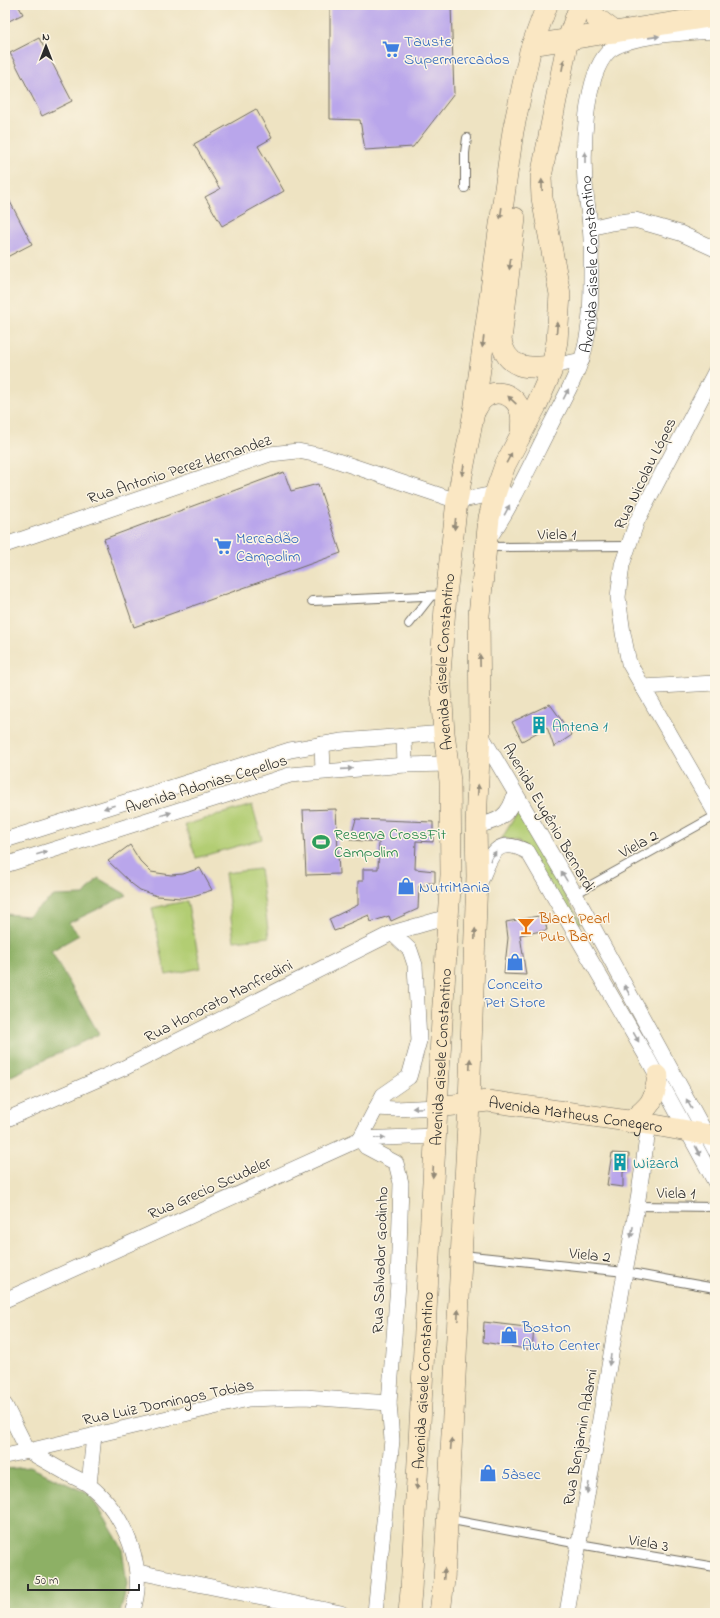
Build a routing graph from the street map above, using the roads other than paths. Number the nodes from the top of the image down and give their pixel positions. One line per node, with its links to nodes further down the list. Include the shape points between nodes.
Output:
1 (547, 5): 8 (main road, Avenida Gisele Constantino)
2 (580, 5): 7 (main road, Avenida Gisele Constantino)
3 (591, 5): 6 (main road, via 595,17)
4 (715, 16): 6 (main road)
5 (715, 31): 12 (street, Avenida Gisele Constantino, one-way to 5, via 585,183 585,128 591,88 601,62 609,51 630,40)
6 (615, 32): 7 (main road)
7 (568, 39): 8 (main road); 15 (main road, Avenida Gisele Constantino, one-way to 7, via 560,294 542,198 541,177)
8 (532, 46): 9 (main road, Avenida Gisele Constantino)
9 (514, 128): 15 (main road, one-way to 15, via 519,180 502,350 509,360 516,364 528,367); 17 (main road, Avenida Gisele Constantino, one-way to 17)
10 (467, 138): 11 (lane)
11 (465, 188)
12 (590, 228): 13 (street, via 635,220 680,233); 14 (street, Avenida Gisele Constantino, via 590,318)
13 (715, 249)
14 (582, 360): 15 (street); 19 (street, Avenida Gisele Constantino, one-way to 14)
15 (553, 366): 18 (main road, Avenida Gisele Constantino, via 538,404)
16 (715, 372): 24 (street, Rua Nicolau Lópes, via 637,521)
17 (474, 412): 18 (main road, one-way to 17, via 520,410 514,399 503,393 492,393 483,399); 21 (main road, Avenida Gisele Constantino, one-way to 21)
18 (521, 435): 20 (main road, Avenida Gisele Constantino, one-way to 18, via 505,465)
19 (519, 488): 20 (street); 23 (street, Avenida Gisele Constantino, one-way to 19)
20 (495, 494): 21 (street); 23 (main road, Avenida Gisele Constantino)
21 (457, 501): 22 (street, Rua Antonio Perez Hernandez, via 323,456 298,451 270,454); 25 (main road, Avenida Gisele Constantino, one-way to 25)
22 (5, 545)
23 (486, 545): 24 (lane, Viela 1); 31 (main road, Avenida Gisele Constantino, one-way to 23, via 479,615)
24 (628, 546): 29 (street, Rua Nicolau Lópes, via 622,565 618,596 629,663)
25 (438, 596): 26 (lane); 27 (lane); 30 (main road, Avenida Gisele Constantino)
26 (312, 601)
27 (409, 624)
28 (715, 683): 29 (street)
29 (642, 687): 38 (street, Rua Nicolau Lópes)
30 (444, 733): 32 (street, Avenida Adonias Cepellos); 34 (main road, Avenida Gisele Constantino)
31 (480, 733): 37 (street, Avenida Eugênio Bernardi); 40 (main road, Avenida Gisele Constantino, one-way to 31)
32 (404, 736): 33 (street, Avenida Adonias Cepellos); 35 (street)
33 (322, 744): 36 (street); 41 (street, Avenida Adonias Cepellos, one-way to 41, via 283,752)
34 (447, 764): 35 (street, Avenida Adonias Cepellos); 40 (main road, via 454,767 467,823); 45 (main road, Avenida Gisele Constantino, via 450,781 452,876)
35 (405, 765): 36 (street, Avenida Adonias Cepellos, one-way to 35)
36 (323, 771): 42 (street, Avenida Adonias Cepellos, one-way to 36, via 290,775)
37 (515, 793): 40 (street, via 512,806 504,816 494,822); 44 (street, Avenida Eugênio Bernardi, one-way to 37)
38 (715, 812)
39 (715, 816): 44 (lane, Viela 2)
40 (476, 826): 43 (main road, Avenida Gisele Constantino)
41 (5, 840)
42 (5, 865)
43 (476, 892): 47 (street, Avenida Eugênio Bernardi, one-way to 47, via 493,854 499,847 508,845 528,852); 48 (main road, Avenida Gisele Constantino, one-way to 43)
44 (574, 894): 54 (street, Avenida Eugênio Bernardi, one-way to 44)
45 (448, 917): 46 (street, Rua Honorato Manfredini); 49 (main road, Avenida Gisele Constantino)
46 (392, 933): 50 (street, via 410,950 415,965 419,1041 409,1078 383,1095); 51 (street, Rua Honorato Manfredini, via 124,1068)
47 (658, 1076): 52 (main road, via 655,1095); 54 (street, Avenida Eugênio Bernardi)
48 (468, 1103): 49 (main road, Avenida Matheus Conegero); 52 (main road, Avenida Matheus Conegero, via 488,1101); 59 (main road, Avenida Gisele Constantino)
49 (437, 1107): 50 (street, one-way to 50); 53 (main road, Avenida Gisele Constantino)
50 (376, 1108): 55 (street)
51 (5, 1120)
52 (640, 1123): 54 (main road, Avenida Matheus Conegero); 57 (street, Rua Benjamin Adami)
53 (435, 1136): 55 (street, Rua Grecio Scudeler, one-way to 53); 76 (main road, Avenida Gisele Constantino, one-way to 76)
54 (706, 1137): 56 (street, Avenida Eugênio Bernardi, one-way to 56)
55 (360, 1139): 62 (street, Rua Grecio Scudeler); 63 (street, Rua Salvador Godinho, via 366,1147 396,1163 401,1183 398,1284)
56 (715, 1182)
57 (637, 1206): 58 (lane, Viela 1); 60 (street, Rua Benjamin Adami, one-way to 60)
58 (715, 1207)
59 (461, 1255): 60 (lane, Viela 2); 69 (main road, Avenida Gisele Constantino, one-way to 59)
60 (625, 1272): 61 (lane, Viela 2); 70 (street, Rua Benjamin Adami, one-way to 70)
61 (715, 1288)
62 (5, 1300)
63 (389, 1403): 65 (street, Rua Luiz Domingos Tobias, via 305,1397 248,1399); 75 (street, Rua Salvador Godinho, via 392,1440)
64 (5, 1405): 66 (street)
65 (94, 1435): 66 (street, Rua Luiz Domingos Tobias); 68 (street)
66 (28, 1451): 67 (street, Rua Luiz Domingos Tobias); 68 (street)
67 (5, 1456)
68 (88, 1485): 72 (street, via 114,1512 132,1545)
69 (446, 1519): 70 (lane, Viela 3); 77 (main road, Avenida Gisele Constantino, one-way to 69)
70 (579, 1544): 71 (lane, Viela 3); 78 (street, Rua Benjamin Adami)
71 (715, 1567)
72 (138, 1572): 73 (street); 74 (street)
73 (132, 1613)
74 (341, 1613)
75 (375, 1613)
76 (409, 1613)
77 (440, 1613)
78 (567, 1613)

